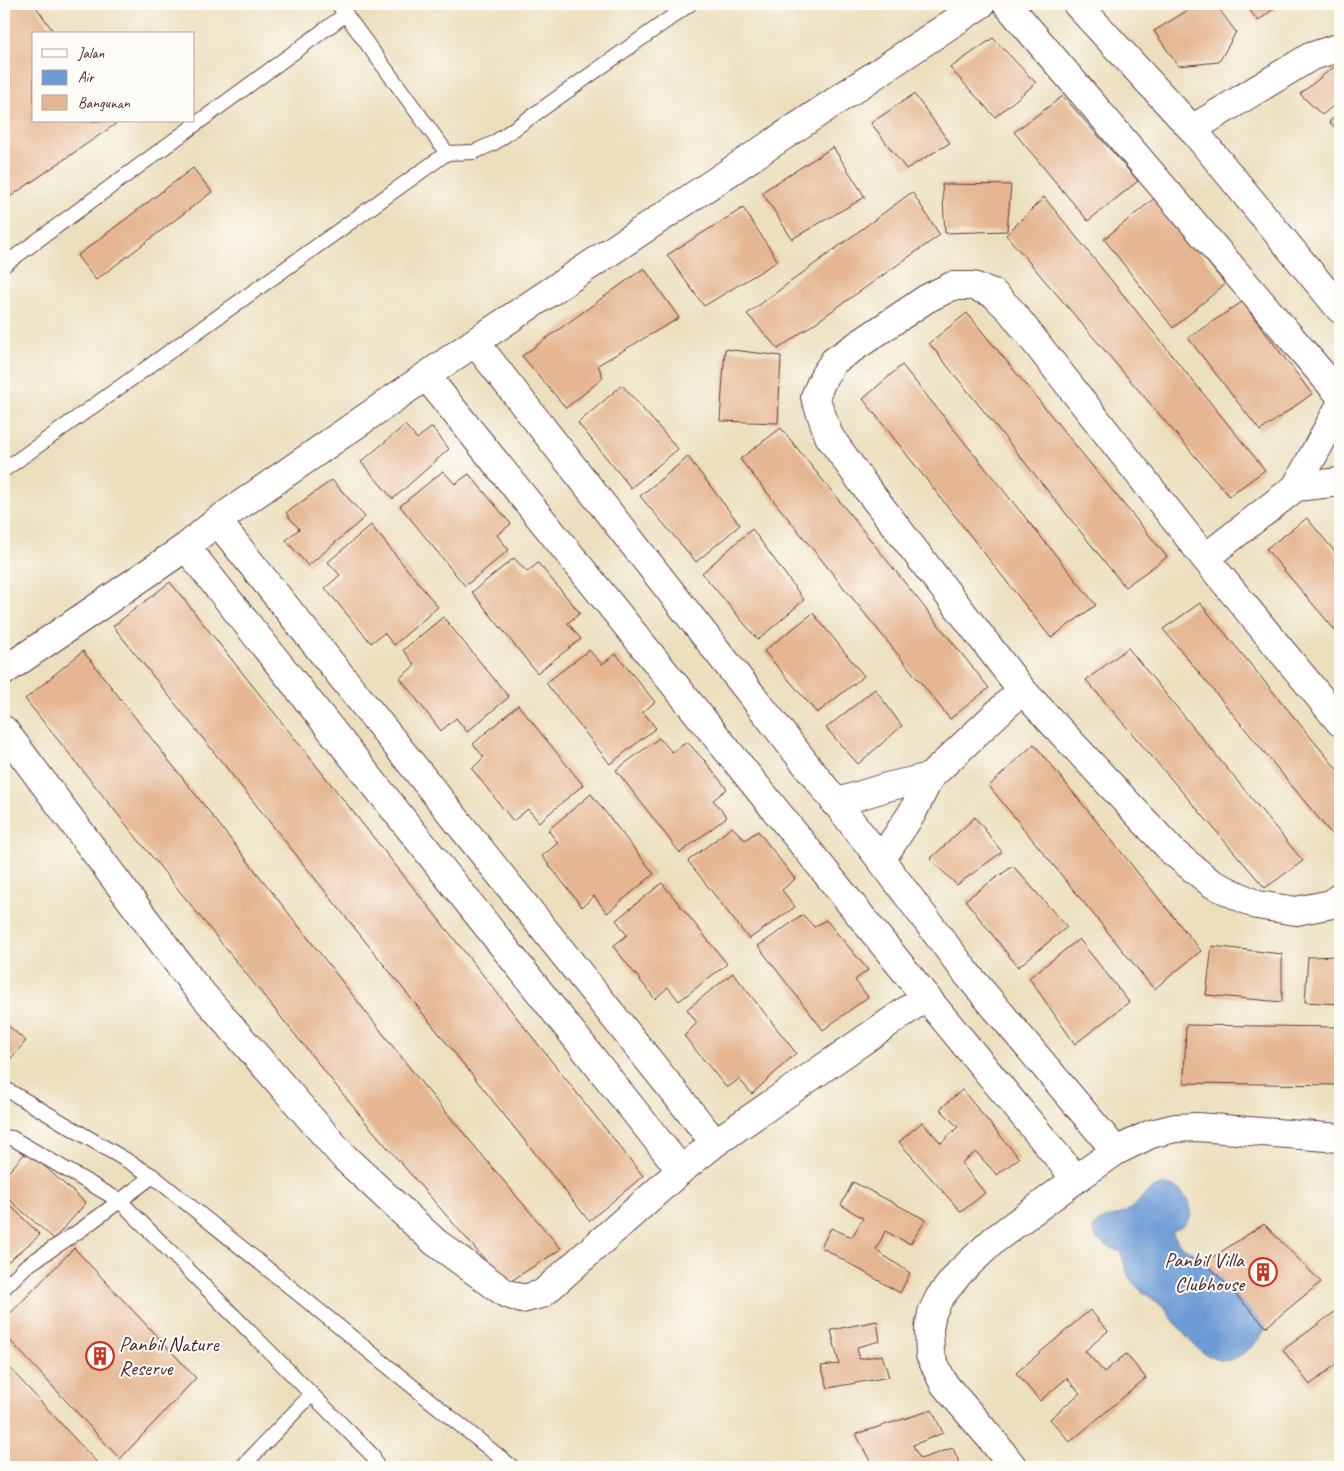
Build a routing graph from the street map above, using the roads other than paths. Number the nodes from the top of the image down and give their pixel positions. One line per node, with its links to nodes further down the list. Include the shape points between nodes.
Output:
1 (690, 4): 10 (lane, via 494,143 474,152)
2 (981, 4): 13 (street)
3 (1007, 4): 15 (street)
4 (1077, 4): 9 (street)
5 (342, 9): 7 (lane); 10 (lane)
6 (1340, 50): 9 (street, via 1310,57)
7 (195, 120)
8 (193, 122): 11 (lane)
9 (1192, 129): 12 (street)
10 (447, 153): 17 (lane)
11 (4, 265)
12 (1340, 309)
13 (475, 342): 14 (street); 28 (street)
14 (426, 376): 20 (street); 31 (street)
15 (1340, 395)
16 (1340, 406): 19 (street)
17 (4, 470)
18 (1340, 482): 19 (street)
19 (1296, 487): 22 (street)
20 (217, 520): 21 (street); 35 (street)
21 (186, 547): 23 (street); 37 (street)
22 (1204, 558): 24 (street, via 1011,311 992,293 973,286 952,286 926,299 834,361 815,398 829,436); 25 (street)
23 (4, 671)
24 (1022, 690): 27 (street); 30 (street, via 1173,852 1211,884 1257,905 1296,911 1332,904)
25 (1340, 722)
26 (4, 730): 37 (street, via 192,982 345,1158 435,1242 505,1293 522,1299 542,1294)
27 (930, 777): 28 (street); 29 (street, via 912,813)
28 (835, 803): 29 (street)
29 (881, 860): 36 (street, via 968,975)
30 (1340, 897)
31 (926, 997): 35 (street); 39 (street)
32 (4, 1088): 38 (lane)
33 (4, 1137): 40 (lane, via 12,1138)
34 (1340, 1138): 36 (street, via 1198,1126 1151,1134)
35 (715, 1143): 37 (street)
36 (1116, 1151): 39 (street)
37 (681, 1170)
38 (153, 1176): 40 (lane); 45 (lane)
39 (1076, 1179): 46 (street, via 994,1240 960,1272 939,1298 932,1313 930,1355 944,1384)
40 (120, 1201): 41 (lane, via 25,1266); 42 (lane)
41 (4, 1288)
42 (311, 1395): 43 (lane); 44 (lane, via 373,1456)
43 (244, 1467)
44 (377, 1467)
45 (512, 1467)
46 (1013, 1467)

